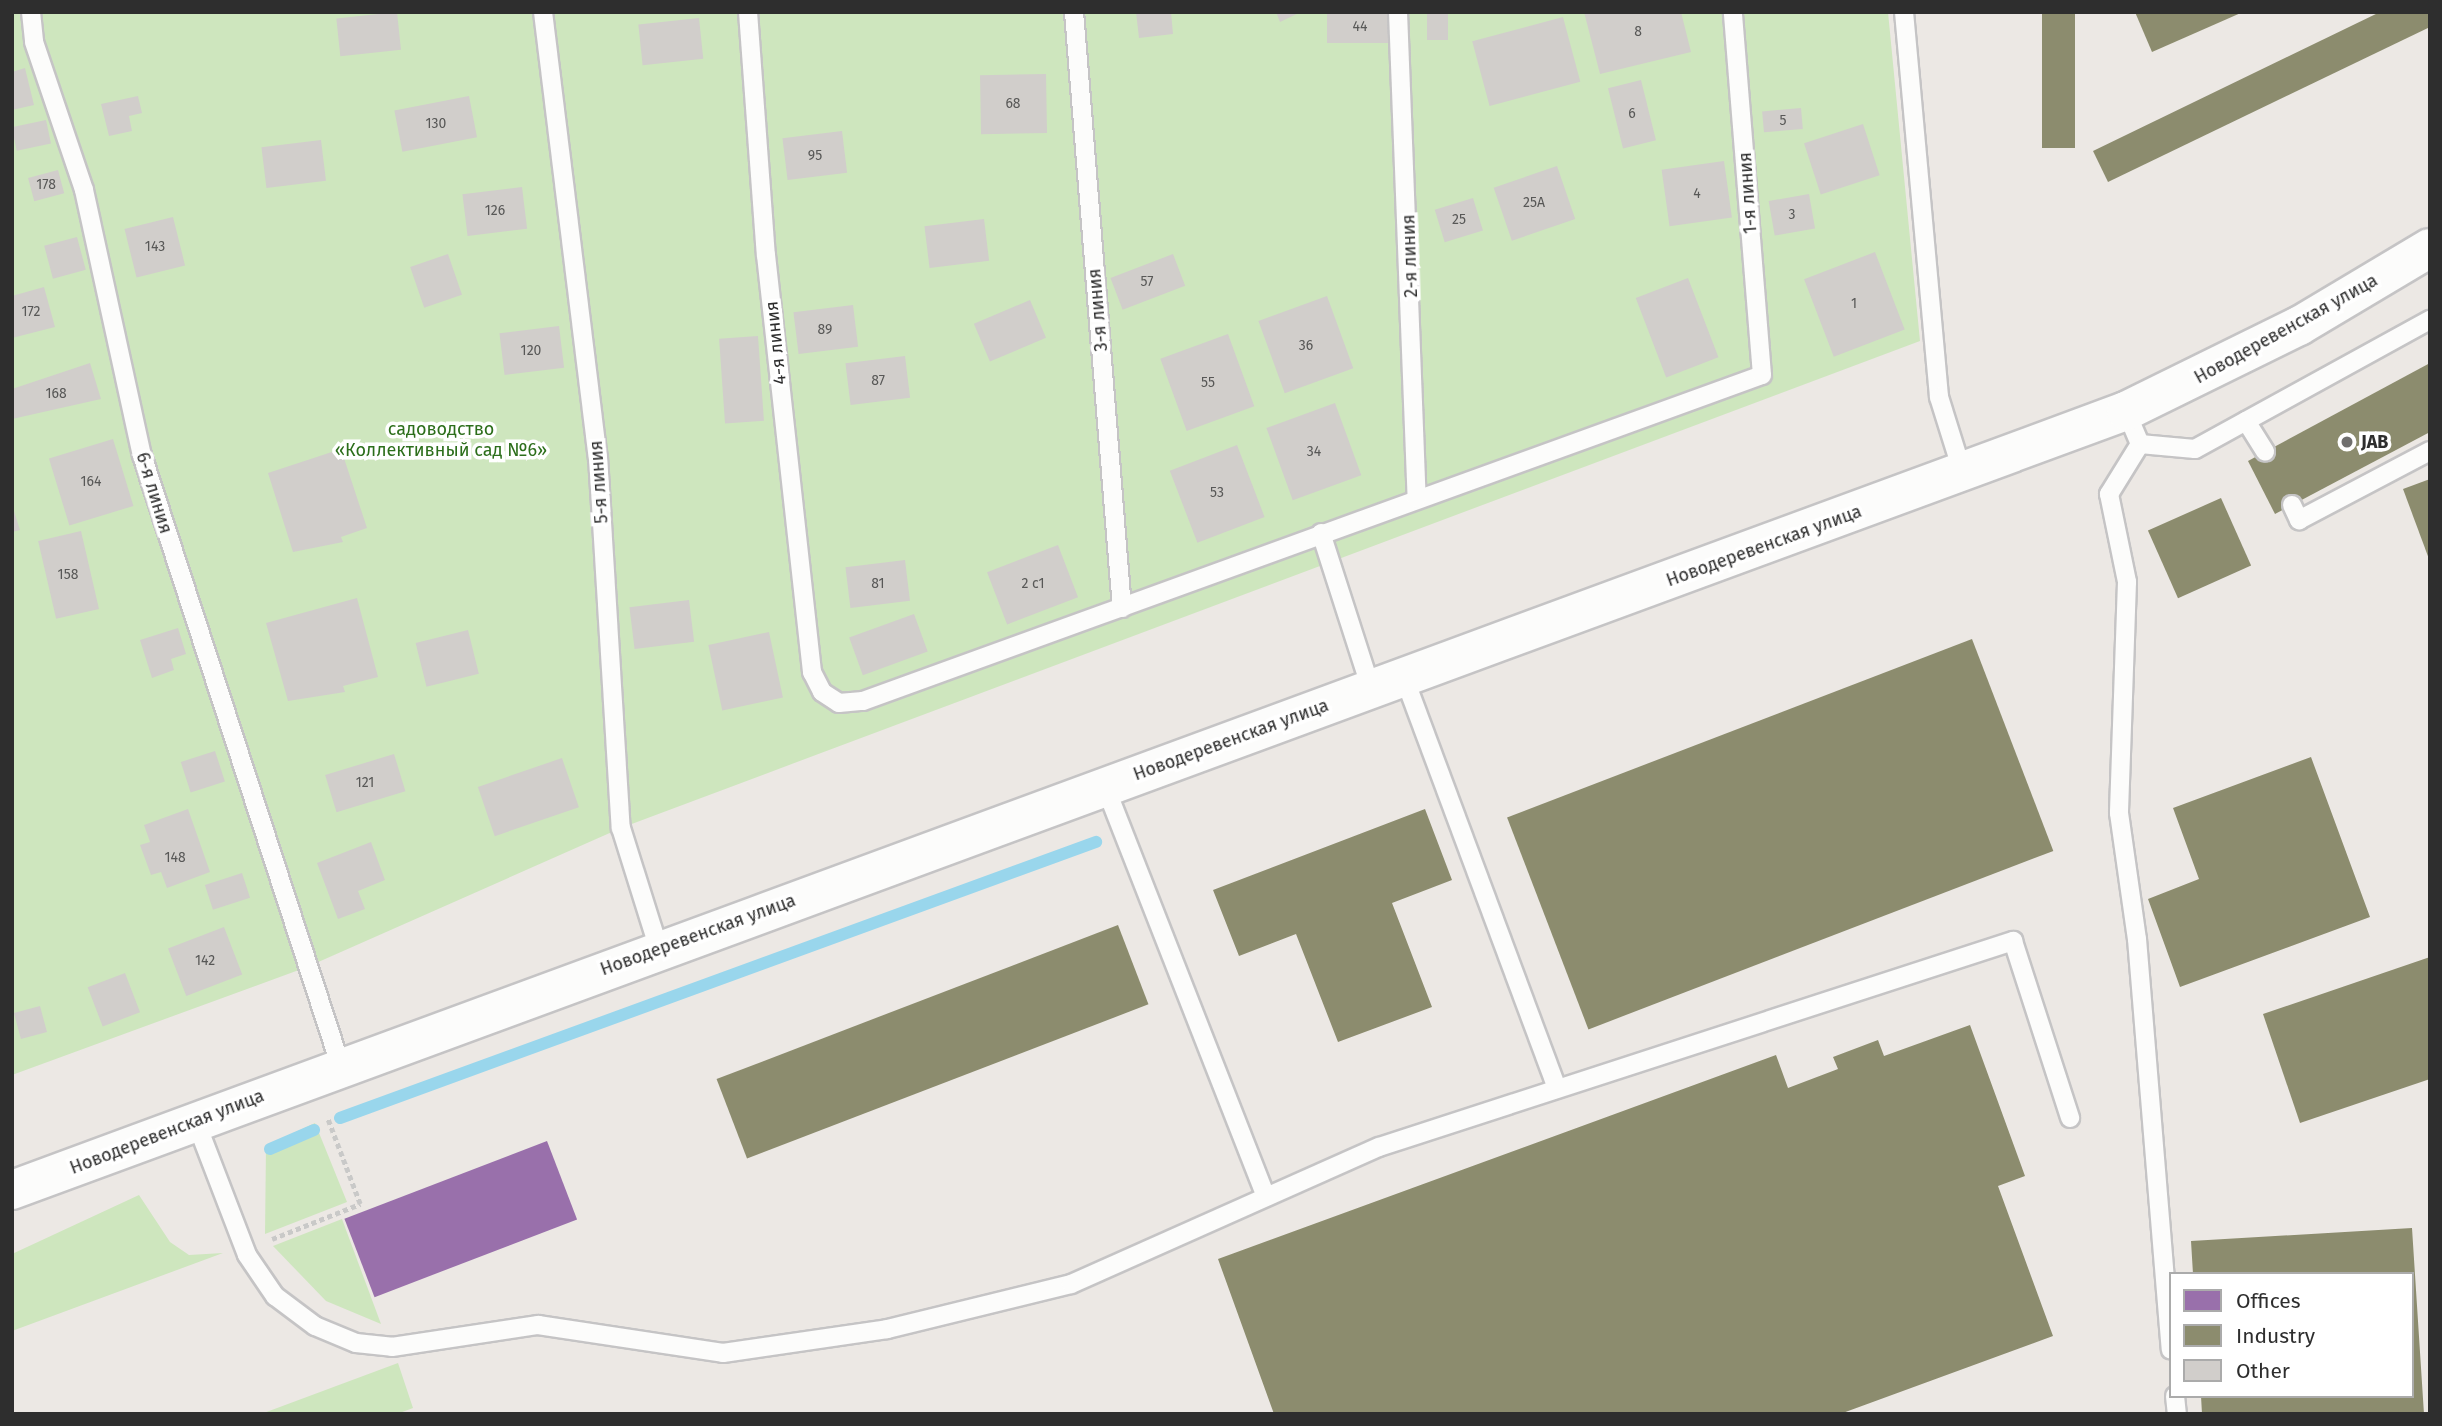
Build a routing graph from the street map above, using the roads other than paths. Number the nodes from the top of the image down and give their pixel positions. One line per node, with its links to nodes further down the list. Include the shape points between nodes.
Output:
1 (31, 12): 22 (lane, 6-я линия, via 34,42 84,190 142,455)
2 (543, 12): 21 (lane, 5-я линия, via 598,457 621,828)
3 (748, 12): 18 (lane, 4-я линия, via 766,255 812,672 822,692 839,703 863,701)
4 (1074, 12): 18 (lane, 3-я линия)
5 (1398, 12): 15 (lane, 2-я линия)
6 (1734, 12): 15 (lane, 1-я линия, via 1762,375)
7 (1904, 12): 14 (lane, via 1939,397)
8 (2430, 248): 11 (main road, Новодеревенская улица, via 2245,355)
9 (2430, 320): 10 (lane)
10 (2246, 422): 11 (lane, via 2195,449); 13 (lane)
11 (2133, 427): 14 (main road, Новодеревенская улица); 28 (lane, via 2109,494 2127,582 2119,813 2137,939)
12 (2430, 451): 16 (lane, via 2299,520)
13 (2265, 452)
14 (1963, 474): 19 (main road, Новодеревенская улица)
15 (1417, 499): 17 (lane)
16 (2292, 505)
17 (1321, 533): 18 (lane); 19 (lane)
18 (1122, 608)
19 (1387, 683): 20 (main road, Новодеревенская улица); 23 (lane)
20 (1105, 786): 21 (main road, Новодеревенская улица); 27 (lane)
21 (659, 949): 22 (main road, Новодеревенская улица)
22 (341, 1067): 25 (main road, Новодеревенская улица)
23 (1557, 1089): 24 (lane, via 2013,941); 27 (lane, via 1379,1147)
24 (2070, 1118)
25 (196, 1122): 26 (main road, Новодеревенская улица); 27 (lane, via 247,1255 275,1296 315,1326 356,1343 392,1347 538,1325 723,1353 887,1329 1071,1284)
26 (12, 1190)
27 (1266, 1197)
28 (2169, 1326)

